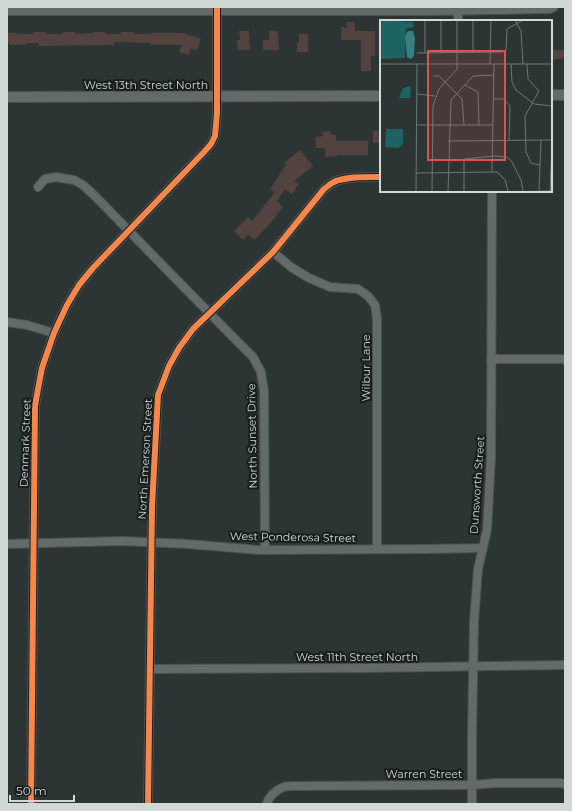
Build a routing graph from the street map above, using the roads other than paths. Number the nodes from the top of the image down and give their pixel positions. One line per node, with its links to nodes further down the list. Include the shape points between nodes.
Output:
1 (554, 7): 5 (street)
2 (98, 9): 3 (street); 6 (street)
3 (217, 9): 4 (street); 10 (street, Denmark Street)
4 (337, 9): 5 (street)
5 (458, 9): 7 (street)
6 (7, 11)
7 (458, 20)
8 (552, 95): 9 (street)
9 (565, 95)
10 (218, 96): 11 (street, West 13th Street North); 12 (street, West 13th Street North); 16 (street, Denmark Street, via 216,125 211,144)
11 (380, 96)
12 (7, 97)
13 (380, 177): 17 (street, North Emerson Street, via 347,178 333,182 324,189)
14 (38, 187): 16 (street, North Sunset Drive, via 45,179 56,177 74,180 95,196)
15 (492, 192): 21 (street, Dunsworth Street)
16 (128, 231): 18 (street, North Sunset Drive); 20 (street, Denmark Street, via 79,285)
17 (273, 252): 18 (street, North Emerson Street); 28 (street, Wilbur Lane, via 309,278 330,287 358,289 375,305)
18 (209, 312): 23 (street, North Emerson Street, via 192,329 179,348 158,395); 27 (street, North Sunset Drive, via 253,357 261,372 264,391)
19 (7, 322): 20 (street)
20 (54, 333): 24 (street, Denmark Street, via 42,368 35,406)
21 (491, 359): 22 (street); 26 (street, Dunsworth Street, via 491,458 487,530)
22 (565, 360)
23 (151, 542): 24 (street, West Ponderosa Street); 27 (street, West Ponderosa Street); 31 (street, North Emerson Street)
24 (34, 543): 25 (street, West Ponderosa Street); 34 (street, Denmark Street)
25 (7, 544)
26 (483, 548): 28 (street, West Ponderosa Street); 30 (street, Dunsworth Street, via 477,577)
27 (265, 550): 28 (street, West Ponderosa Street)
28 (377, 550)
29 (565, 665): 30 (street, West 11th Street North)
30 (473, 667): 31 (street, West 11th Street North); 33 (street, Dunsworth Street)
31 (150, 669): 35 (street, North Emerson Street)
32 (565, 784): 33 (street, Warren Street)
33 (472, 785): 36 (street, Warren Street, via 294,786 282,788 274,793); 37 (street, Dunsworth Street)
34 (31, 804)
35 (148, 804)
36 (267, 804)
37 (472, 804)

